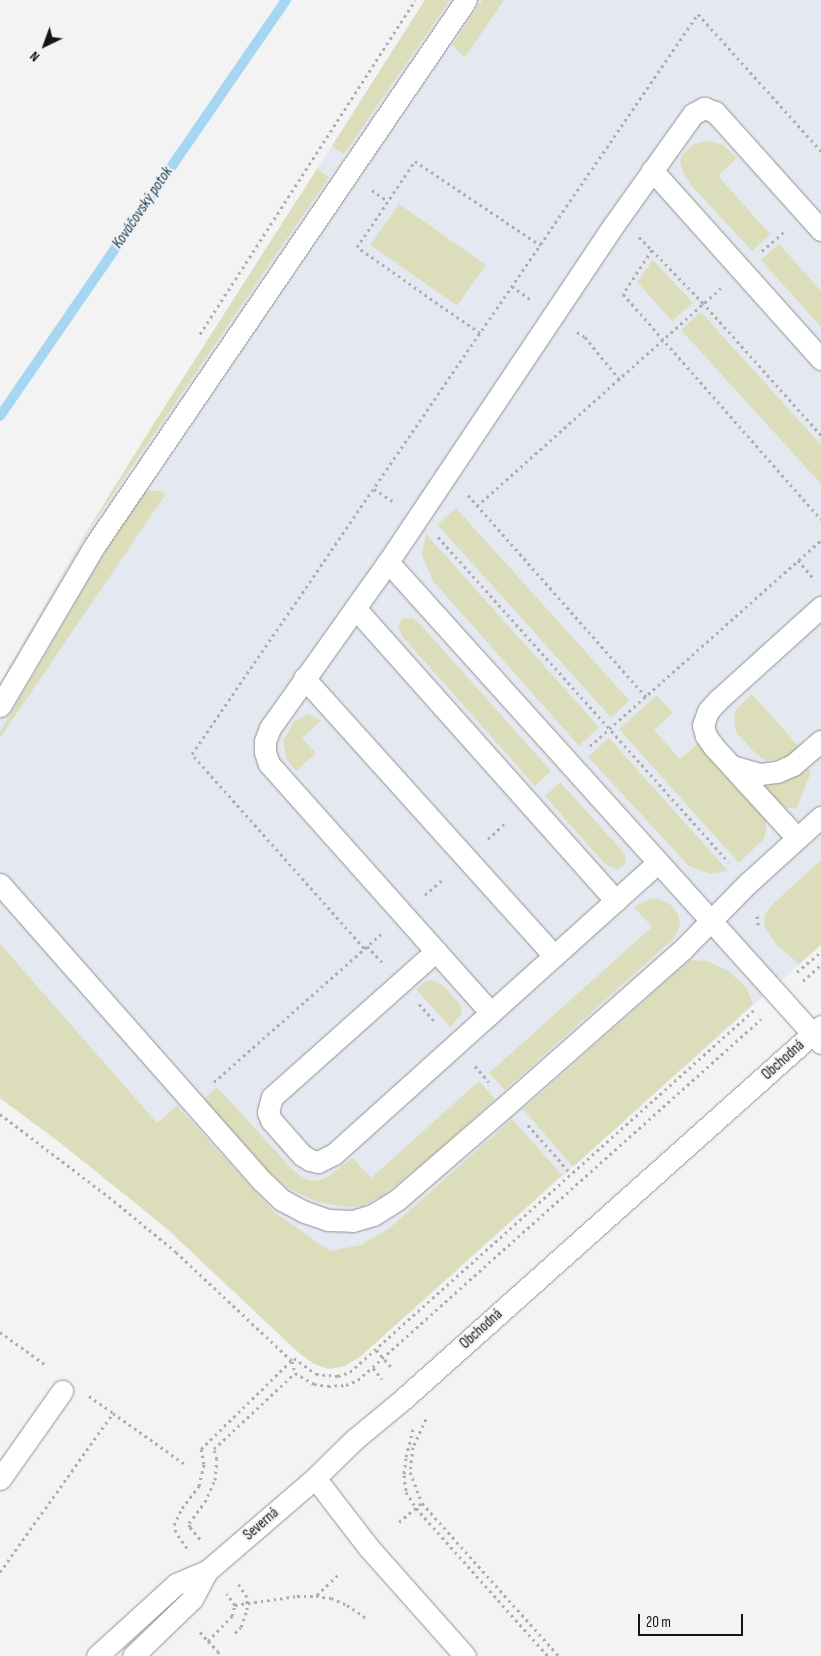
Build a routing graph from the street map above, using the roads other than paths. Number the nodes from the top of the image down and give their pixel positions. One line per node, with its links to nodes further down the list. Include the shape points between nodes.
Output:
1 (466, 0): 9 (lane, via 95,545)
2 (652, 170): 3 (lane, via 693,114 700,109 709,110 720,118); 4 (lane); 5 (lane)
3 (821, 230)
4 (821, 359)
5 (388, 562): 7 (lane); 14 (lane)
6 (821, 607): 11 (lane, via 708,711 703,726 706,736)
7 (355, 608): 8 (lane); 16 (lane)
8 (304, 678): 18 (lane, via 270,728 265,741 269,764); 19 (lane)
9 (0, 706)
10 (821, 741): 11 (lane, via 793,765 777,772 745,772)
11 (732, 766): 13 (lane)
12 (821, 817): 13 (lane)
13 (797, 838): 17 (lane)
14 (657, 862): 16 (lane); 17 (lane)
15 (0, 884): 17 (lane, via 261,1180 282,1200 328,1220 353,1221 373,1216 397,1200 509,1104)
16 (616, 901): 19 (lane)
17 (712, 920): 21 (lane, via 782,1000)
18 (436, 951): 20 (lane); 20 (lane, via 272,1097 268,1112 283,1134 310,1160 326,1160)
19 (554, 956): 20 (lane)
20 (491, 1013)
21 (818, 1034): 23 (lane, Obchodná, via 355,1439)
22 (62, 1391): 24 (lane)
23 (315, 1478): 25 (lane, Severná); 28 (lane, via 369,1548)
24 (0, 1479)
25 (213, 1566): 26 (lane, Severná, via 176,1584); 27 (lane, Severná, via 192,1599)
26 (98, 1656)
27 (133, 1656)
28 (465, 1656)

